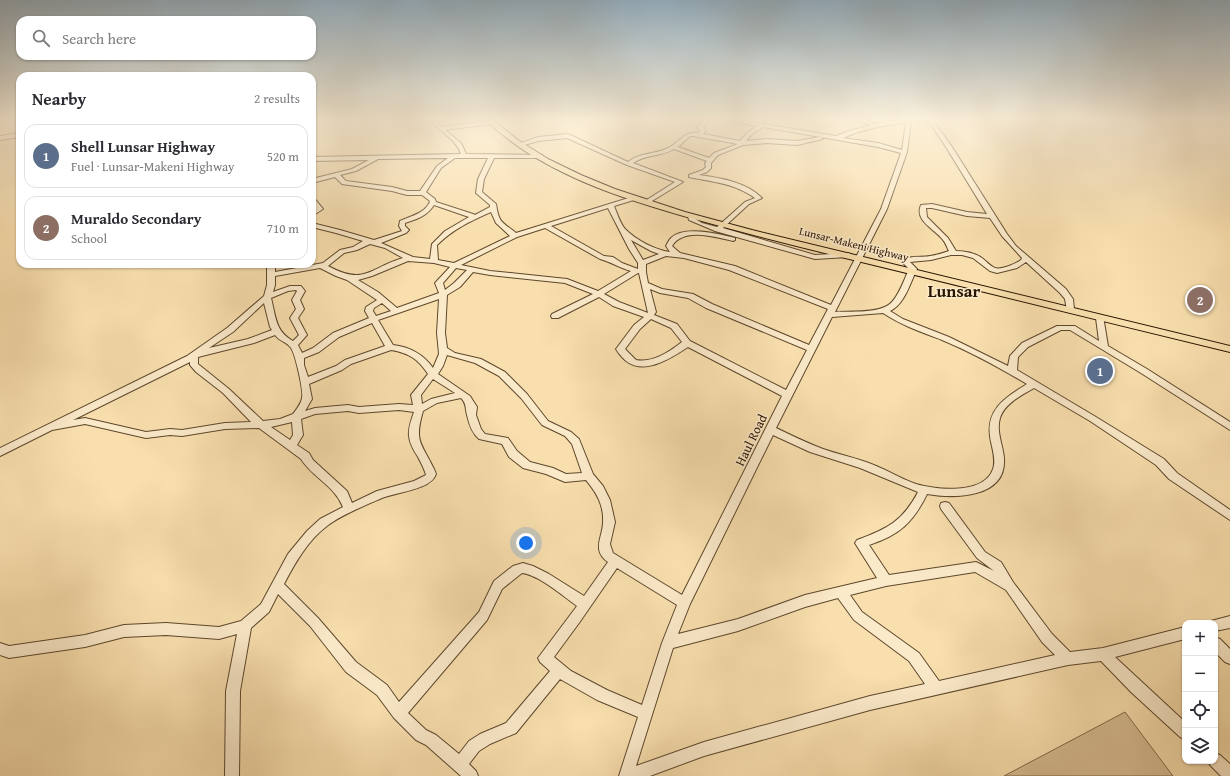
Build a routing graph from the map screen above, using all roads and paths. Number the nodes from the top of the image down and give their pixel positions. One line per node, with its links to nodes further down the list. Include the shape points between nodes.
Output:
1 (446, 156): 11 (street)
2 (454, 156): 19 (street, via 439,167)
3 (492, 156): 25 (street, via 486,166 479,190)
4 (540, 156): 20 (main road, Lunsar-Makeni Highway, via 577,175)
5 (612, 156): 14 (street)
6 (645, 156): 14 (street, via 636,158)
7 (695, 156): 13 (street)
8 (714, 156): 13 (street)
9 (903, 156): 43 (street, Haul Road, via 884,209)
10 (954, 156): 27 (street)
11 (376, 158): 12 (street); 15 (street, via 354,170)
12 (316, 160)
13 (709, 162): 16 (street)
14 (629, 164): 18 (street)
15 (336, 174): 17 (street); 19 (street, via 344,184)
16 (690, 176): 18 (street); 31 (street, via 734,182 759,198 747,203)
17 (316, 180)
18 (680, 182): 21 (street)
19 (423, 193): 22 (street, via 432,198)
20 (635, 198): 21 (main road, Lunsar-Makeni Highway); 24 (street)
21 (647, 202): 31 (main road, Lunsar-Makeni Highway)
22 (433, 203): 28 (street); 35 (street, via 423,213 402,222 406,230 404,232)
23 (316, 204): 26 (street, via 320,210)
24 (610, 205): 30 (street); 32 (street)
25 (494, 208): 28 (street); 34 (street, via 498,222)
26 (316, 212)
27 (993, 216): 38 (street, via 923,206 924,218 946,240); 44 (street, via 1004,235)
28 (477, 217): 45 (street, via 456,226 440,238 433,248)
29 (316, 226): 35 (street)
30 (546, 226): 34 (street); 56 (street, via 584,249)
31 (722, 227): 33 (street); 36 (main road, Lunsar-Makeni Highway); 37 (street)
32 (622, 229): 39 (street, via 648,247); 46 (street)
33 (713, 235): 37 (street); 40 (street, via 693,233 679,236 669,246)
34 (514, 236): 49 (street)
35 (371, 242): 42 (street); 48 (street, via 342,251)
36 (800, 244): 37 (street); 41 (main road, Lunsar-Makeni Highway)
37 (774, 246): 41 (street, via 815,257)
38 (953, 252): 47 (street, via 973,256 993,271 1006,270); 55 (street, via 927,259 910,260 906,262 913,268)
39 (667, 254): 40 (street); 46 (street)
40 (678, 255): 67 (street, via 744,272)
41 (848, 255): 43 (main road, Lunsar-Makeni Highway)
42 (410, 258): 45 (street); 58 (street, via 366,276)
43 (859, 258): 55 (main road, Lunsar-Makeni Highway); 67 (street, Haul Road)
44 (1025, 258): 47 (street); 54 (street)
45 (434, 261): 49 (street)
46 (642, 263): 56 (street)
47 (1019, 264): 54 (street)
48 (322, 266): 50 (street); 58 (street)
49 (454, 266): 53 (street); 60 (street, via 439,283)
50 (316, 267)
51 (271, 268): 57 (street)
52 (310, 268): 57 (street)
53 (471, 270): 60 (street, via 457,285); 61 (street, via 567,281)
54 (1040, 270): 64 (street, via 1063,291 1069,299)
55 (912, 271): 64 (main road, Lunsar-Makeni Highway); 65 (street, via 894,305)
56 (639, 272): 59 (street); 61 (street)
57 (270, 275): 62 (street)
58 (350, 278): 63 (street)
59 (645, 284): 69 (street, via 651,308); 78 (street, via 660,291 690,296)
60 (443, 294): 66 (street); 77 (street)
61 (599, 294): 68 (street); 69 (street, via 616,304)
62 (267, 297): 72 (street); 74 (street, via 286,288 300,289 296,300 300,309 294,318 303,335); 80 (street, via 230,330)
63 (382, 300): 66 (street); 71 (street, via 370,307)
64 (1070, 309): 70 (main road, Lunsar-Makeni Highway)
65 (885, 311): 67 (street); 82 (street, via 900,321 946,339)
66 (397, 312): 71 (street)
67 (831, 312): 78 (street, Haul Road)
68 (555, 316)
69 (650, 316): 73 (street, via 674,326); 73 (street, via 637,327 620,349 634,362 656,360)
70 (1100, 318): 75 (street); 79 (main road, Lunsar-Makeni Highway)
71 (373, 319): 76 (street); 81 (street, via 340,333 316,350)
72 (277, 332): 74 (street, via 281,338); 80 (street, via 268,333 246,343)
73 (687, 343): 87 (street)
74 (294, 345): 81 (street)
75 (1104, 346): 82 (street, via 1072,328 1060,328 1018,351 1014,356); 92 (street)
76 (390, 347): 83 (street, via 413,353); 84 (street, via 348,362)
77 (443, 349): 83 (street, via 439,366); 96 (street, via 452,355 490,366 502,374 524,396 545,423 568,434 576,442)
78 (812, 349): 87 (street, Haul Road)
79 (1230, 349)
80 (194, 355): 90 (street, via 194,365 226,390); 91 (street)
81 (299, 357): 84 (street)
82 (1012, 371): 85 (street)
83 (432, 374): 86 (street); 88 (street, via 416,395)
84 (305, 382): 89 (street, via 307,399)
85 (1034, 384): 97 (street, via 1012,397 997,414 993,427 1000,458 991,483 980,489 955,493); 100 (street, via 1160,462 1173,476)
86 (463, 394): 88 (street, via 444,398); 96 (street, via 472,407 470,413 479,435 505,441 513,454 527,466 565,478)
87 (788, 394): 93 (street, Haul Road)
88 (419, 409): 89 (street, via 348,408); 99 (street, via 413,434 418,450 430,469 430,477 417,484 381,494)
89 (297, 415): 90 (street, via 280,422); 94 (street, via 298,435)
90 (261, 425): 91 (street, via 225,426 182,433 146,435 85,421); 94 (street)
91 (52, 427): 95 (street)
92 (1230, 427)
93 (770, 430): 97 (street, via 818,451 863,465); 106 (street, Haul Road)
94 (292, 446): 99 (street, via 306,456 309,463 344,494)
95 (0, 452)
96 (588, 476): 101 (street, via 600,489 605,500 609,522 605,550)
97 (924, 490): 102 (street, via 916,507 896,529 861,544)
98 (945, 506): 104 (street, via 981,555 997,566)
99 (349, 509): 103 (street, via 324,522 311,534 292,557)
100 (1230, 516)
101 (616, 560): 106 (street); 107 (street)
102 (886, 581): 104 (street, via 976,567); 105 (street)
103 (278, 586): 110 (street, via 265,608); 120 (street, via 314,622 351,667 382,690)
104 (1010, 586): 117 (street, via 1047,638)
105 (841, 592): 112 (street, via 805,601 738,625); 119 (street, via 858,616 914,657)
106 (684, 603): 112 (street, Haul Road)
107 (585, 604): 118 (street, via 545,658); 120 (street, via 534,572 523,568 516,570 498,585 483,616)
108 (1230, 622): 109 (street)
109 (1218, 624)
110 (245, 625): 114 (street, via 219,633 142,629 107,634 85,641 9,652); 126 (street, via 233,691)
111 (1182, 633): 115 (street)
112 (668, 643): 121 (street, Haul Road)
113 (1218, 646): 116 (street)
114 (0, 649)
115 (1103, 654): 117 (street); 122 (street)
116 (1230, 658)
117 (1068, 659): 119 (street)
118 (559, 670): 121 (street, via 602,695); 124 (street, via 511,728 474,746)
119 (936, 688): 129 (street, via 756,734)
120 (399, 713): 124 (street, via 421,735)
121 (646, 714): 128 (street, Haul Road)
122 (1182, 729)
123 (1218, 763): 125 (street)
124 (460, 764): 127 (street)
125 (1230, 774)
126 (232, 776)
127 (471, 776)
128 (626, 776)
129 (630, 776)

